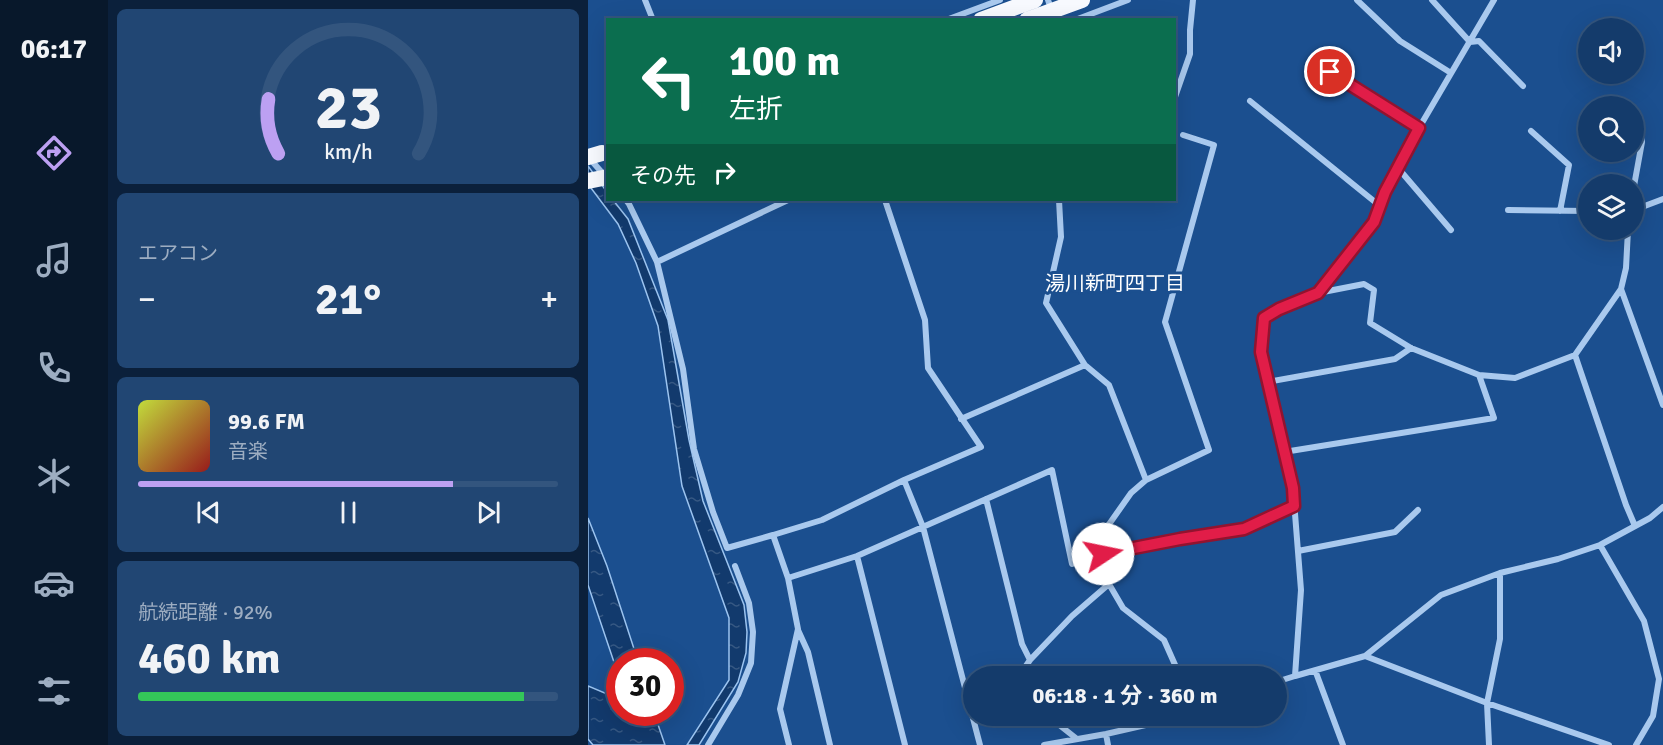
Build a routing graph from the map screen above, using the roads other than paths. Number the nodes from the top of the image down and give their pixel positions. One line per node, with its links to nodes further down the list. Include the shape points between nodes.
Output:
1 (645, 0): 12 (street)
2 (1000, 0): 13 (street)
3 (1035, 0): 14 (highway)
4 (1082, 0): 11 (highway)
5 (1128, 0): 16 (street)
6 (1193, 0): 21 (street, via 1190,54)
7 (1357, 0): 19 (street, via 1400,41)
8 (1432, 0): 17 (street)
9 (1486, 0): 10 (street)
10 (1493, 3): 17 (street)
11 (1051, 10): 15 (highway)
12 (652, 18)
13 (951, 18)
14 (986, 18)
15 (1032, 18)
16 (1080, 18)
17 (1470, 42): 19 (street); 20 (street, via 1479,41)
18 (1312, 60): 23 (street)
19 (1451, 74): 23 (street)
20 (1523, 86)
21 (1176, 94)
22 (1250, 101): 38 (street)
23 (1419, 128): 27 (street)
24 (1531, 131): 41 (street, via 1569,165)
25 (1183, 135): 57 (street, via 1214,145 1165,322 1209,450)
26 (596, 154): 28 (street)
27 (1398, 168): 38 (street); 43 (street)
28 (606, 175)
29 (606, 179): 31 (highway, bridge)
30 (606, 180): 32 (highway, bridge)
31 (588, 182)
32 (588, 187)
33 (1663, 199): 39 (street)
34 (627, 201): 45 (street)
35 (786, 201): 45 (street)
36 (885, 201): 54 (street, via 925,320 928,368)
37 (1059, 201): 50 (street, via 1061,237 1046,303)
38 (1380, 206): 47 (street, via 1374,222)
39 (1644, 206)
40 (1508, 210): 41 (street)
41 (1560, 211): 42 (street)
42 (1578, 211)
43 (1451, 230)
44 (1627, 240): 46 (street)
45 (657, 262): 64 (street, via 683,369 694,449 727,548)
46 (1620, 289): 49 (street); 53 (street)
47 (1318, 293): 48 (street, via 1364,284 1374,290 1370,323); 52 (street, via 1264,318 1261,352)
48 (1411, 348): 51 (street); 52 (street, via 1395,359)
49 (1575, 355): 51 (street, via 1515,378); 62 (street)
50 (1085, 365): 54 (street); 57 (street, via 1109,385)
51 (1479, 375): 55 (street, via 1494,418)
52 (1267, 381): 55 (street)
53 (1663, 405)
54 (961, 419): 56 (street, via 981,447)
55 (1284, 452): 59 (street)
56 (904, 480): 63 (street); 64 (street, via 822,520)
57 (1146, 480): 67 (street, via 1131,493 1105,530)
58 (986, 499): 63 (street); 67 (street, via 1052,470 1072,564); 75 (street, via 1022,644)
59 (1294, 506): 66 (street); 67 (street, via 1244,529)
60 (1663, 507): 62 (street)
61 (1418, 510): 66 (street, via 1395,532)
62 (1635, 526): 65 (street)
63 (923, 527): 68 (street); 91 (street)
64 (773, 535): 71 (street)
65 (1600, 545): 70 (street, via 1558,560); 80 (street, via 1644,621)
66 (1298, 551): 79 (street, via 1301,590)
67 (1103, 554): 72 (street)
68 (857, 556): 71 (street); 90 (street)
69 (735, 566): 87 (street, via 749,603 753,632 751,663 738,695)
70 (1500, 573): 74 (street, via 1441,596); 82 (street, via 1500,639)
71 (788, 578): 73 (street)
72 (1109, 584): 75 (street); 77 (street, via 1123,608 1164,640)
73 (798, 629): 88 (street, via 780,709); 89 (street, via 808,652)
74 (1365, 656): 78 (street); 82 (street)
75 (1030, 660): 76 (street)
76 (1026, 666)
77 (1176, 666)
78 (1315, 670): 79 (street); 94 (street)
79 (1295, 676): 81 (street)
80 (1661, 678): 97 (street, via 1653,716)
81 (1287, 679)
82 (1487, 703): 95 (street); 96 (street)
83 (1061, 726): 86 (street)
84 (1141, 726): 85 (street)
85 (1106, 734): 86 (street); 93 (street)
86 (1077, 739): 92 (street)
87 (708, 745)
88 (789, 745)
89 (830, 745)
90 (905, 745)
91 (980, 745)
92 (1044, 745)
93 (1108, 745)
94 (1343, 745)
95 (1489, 745)
96 (1609, 745)
97 (1636, 745)

